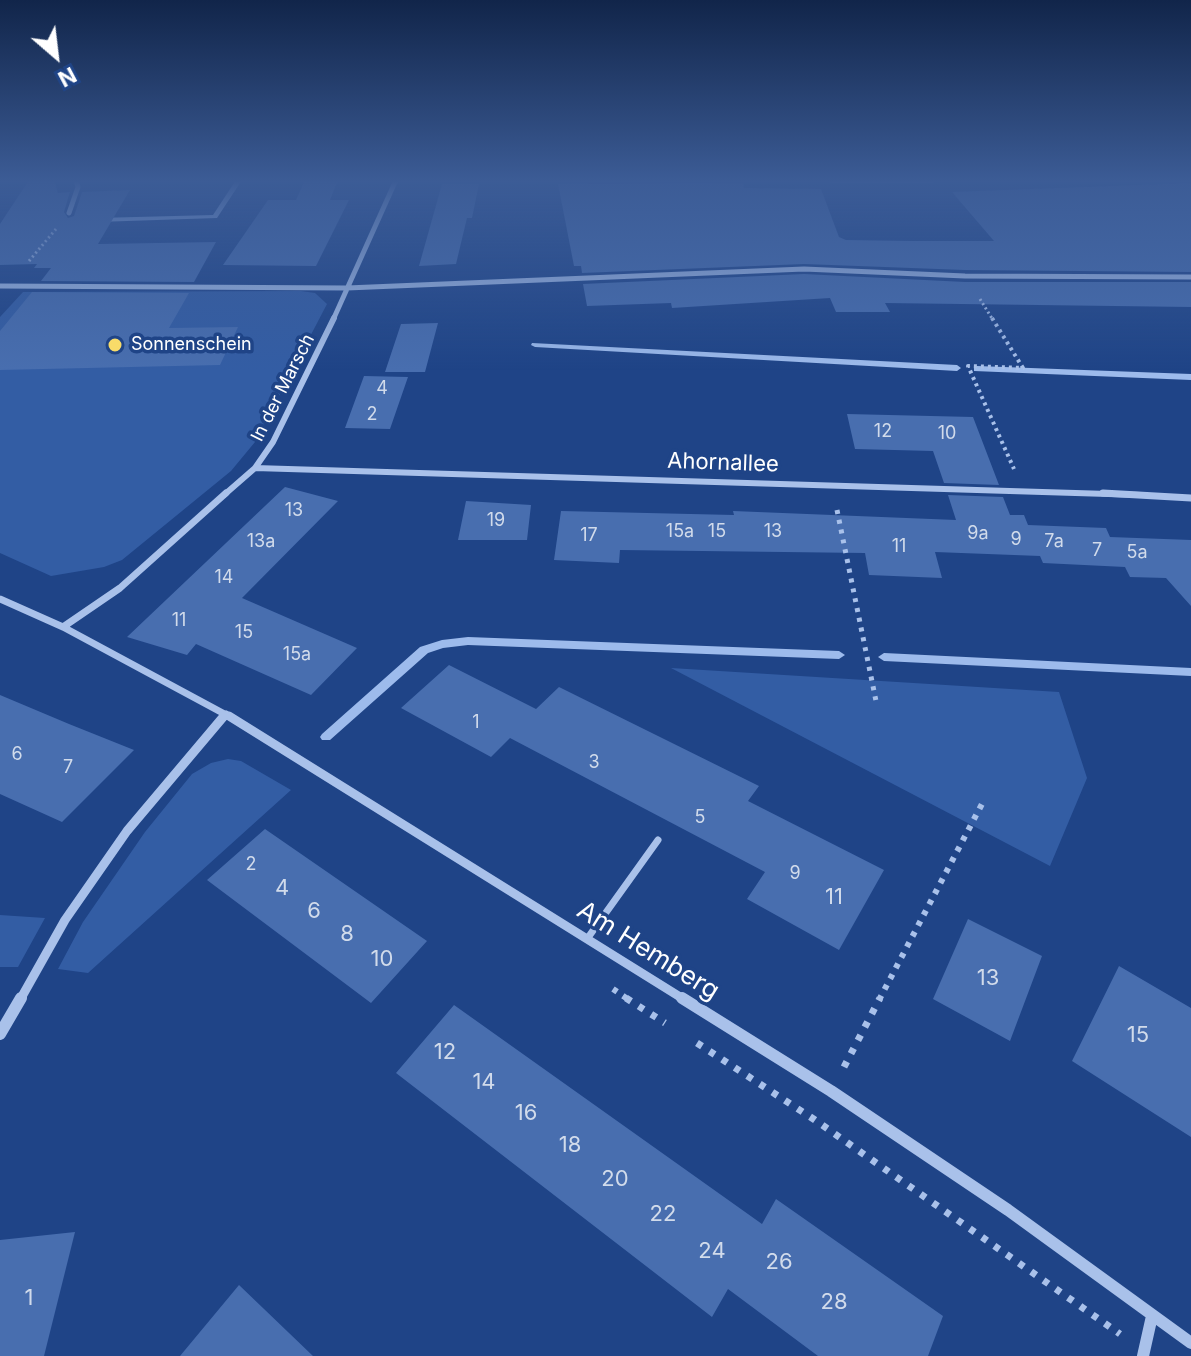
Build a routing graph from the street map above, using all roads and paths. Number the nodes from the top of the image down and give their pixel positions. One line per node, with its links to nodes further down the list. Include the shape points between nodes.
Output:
1 (44, 243): 6 (path)
2 (367, 243): 7 (street, In der Marsch)
3 (965, 276): 4 (street); 7 (street, via 804,269); 10 (path, via 1023,368 968,366)
4 (1191, 277)
5 (0, 286): 6 (street)
6 (8, 286): 7 (street)
7 (347, 288): 8 (street, In der Marsch, via 273,442)
8 (255, 468): 9 (street, Ahornallee); 13 (street, In der Marsch, via 120,588)
9 (832, 483): 10 (street, Ahornallee); 14 (path)
10 (1021, 489): 11 (street, Ahornallee)
11 (1191, 498)
12 (0, 599): 13 (street, Am Hemberg)
13 (63, 627): 15 (street, Am Hemberg)
14 (876, 701)
15 (226, 714): 18 (street, Am Hemberg); 21 (street, via 127,831 65,920)
16 (983, 802): 23 (path)
17 (658, 840): 18 (lane)
18 (587, 939): 23 (street, Am Hemberg)
19 (602, 983): 20 (path)
20 (669, 1026)
21 (0, 1034)
22 (682, 1034): 26 (path, via 815,1120)
23 (831, 1091): 24 (street, Am Hemberg, via 1008,1210)
24 (1152, 1316): 25 (street, Am Hemberg); 26 (street)
25 (1191, 1343)
26 (1143, 1354)

